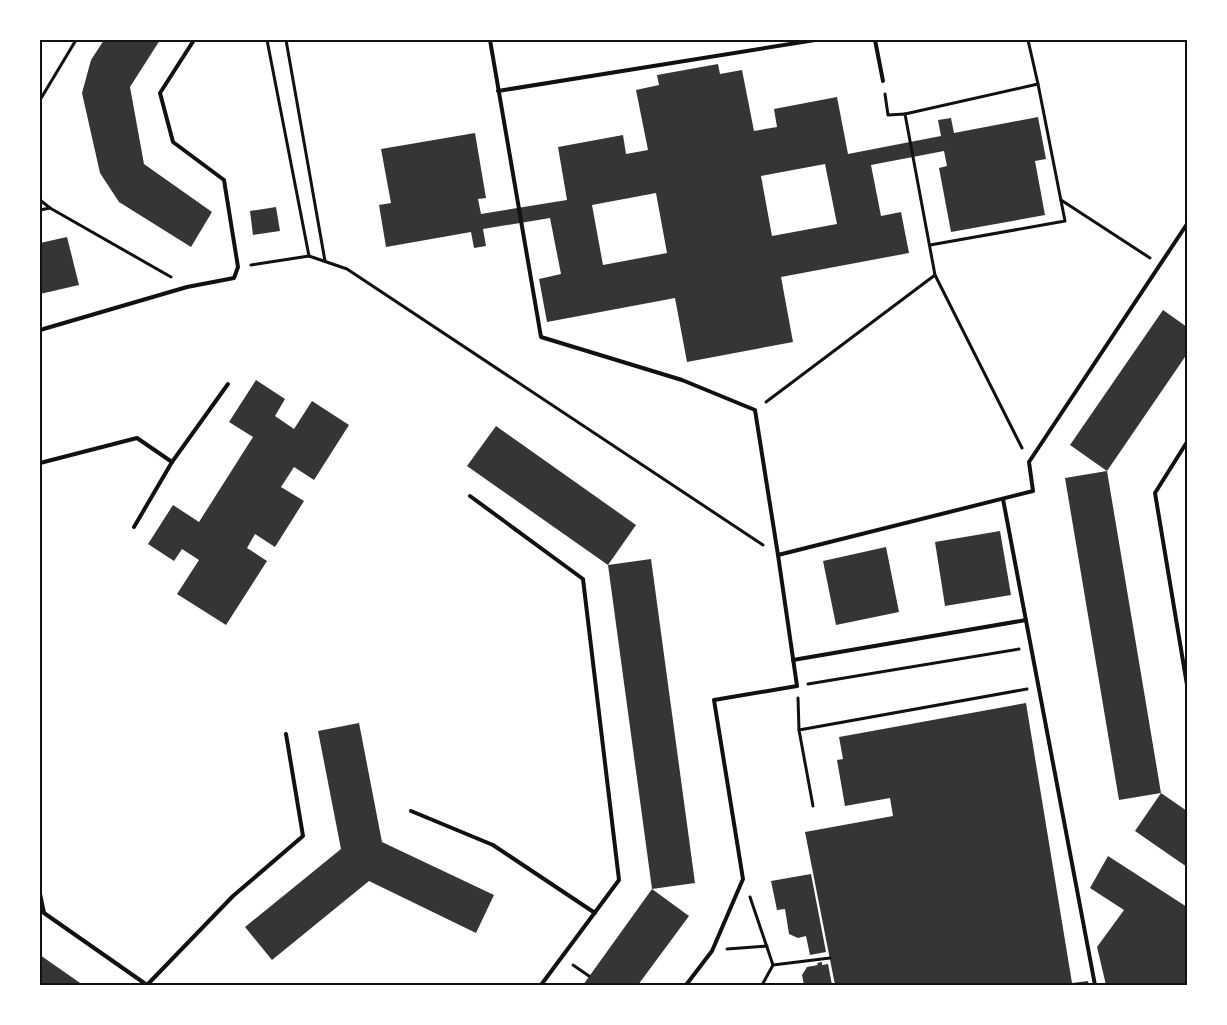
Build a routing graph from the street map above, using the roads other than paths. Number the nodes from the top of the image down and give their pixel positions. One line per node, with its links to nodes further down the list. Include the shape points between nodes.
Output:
1 (194, 40): 8 (lane, via 160,93 173,142 224,180 238,267 234,278 187,287)
2 (490, 40): 6 (lane)
3 (815, 40): 6 (lane)
4 (875, 40): 5 (lane)
5 (883, 82)
6 (498, 91): 16 (lane, via 541,337 682,380 755,410)
7 (1187, 224): 14 (lane, via 1029,462 1033,491)
8 (40, 330)
9 (228, 384): 11 (lane)
10 (1187, 442): 19 (lane, via 1155,493)
11 (172, 462): 12 (lane, via 137,438); 15 (lane)
12 (40, 463)
13 (470, 496): 23 (lane, via 583,579 619,880)
14 (1003, 499): 16 (lane); 17 (lane)
15 (134, 527)
16 (778, 555): 18 (lane)
17 (1026, 620): 18 (lane); 27 (lane)
18 (793, 660): 26 (lane, via 797,686 714,700 743,879 712,950)
19 (1187, 685)
20 (286, 734): 24 (lane, via 303,836 233,896)
21 (411, 810): 23 (lane, via 493,845)
22 (40, 894): 24 (lane, via 44,914)
23 (595, 913): 25 (lane)
24 (147, 985)
25 (541, 985)
26 (686, 985)
27 (1095, 985)

